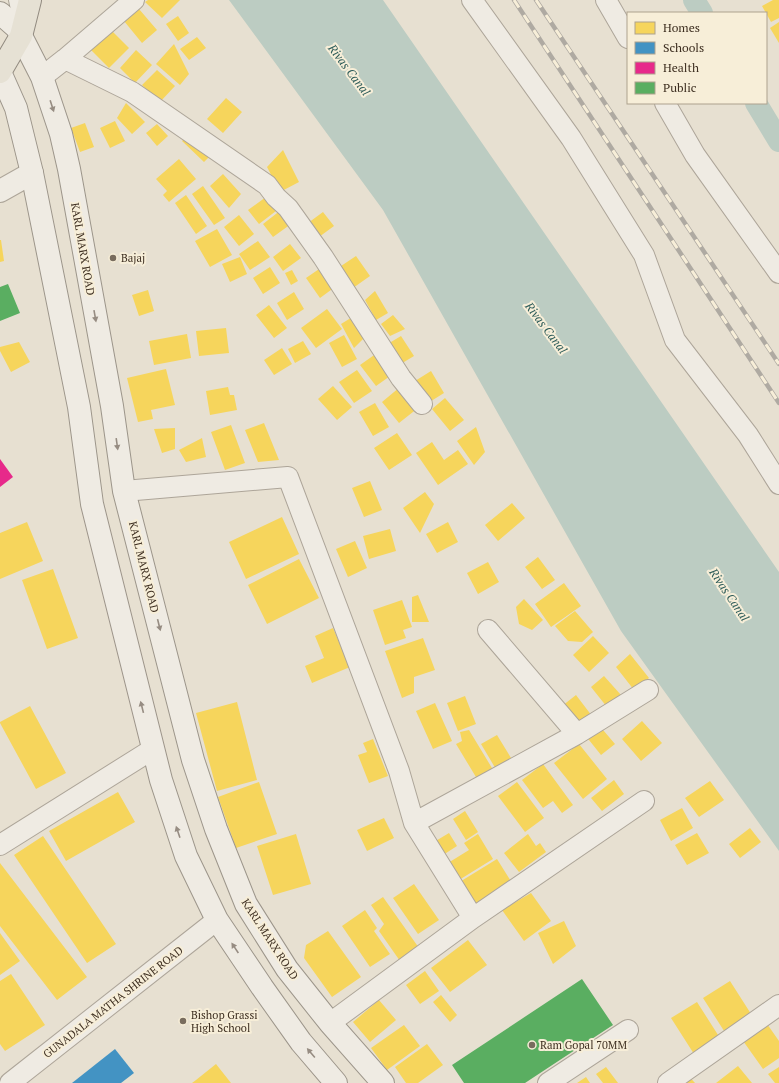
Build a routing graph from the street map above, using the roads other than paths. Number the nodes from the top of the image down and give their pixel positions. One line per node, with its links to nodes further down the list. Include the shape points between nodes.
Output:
1 (14, 0): 7 (lane)
2 (30, 0): 7 (main road)
3 (134, 0): 9 (street)
4 (472, 0): 17 (street, via 571,138 644,255 675,340 748,435)
5 (606, 0): 8 (street)
6 (0, 12): 7 (main road, KARL MARX ROAD, via 17,28)
7 (21, 36): 10 (main road); 11 (main road, KARL MARX ROAD)
8 (627, 36)
9 (65, 59): 11 (street); 16 (street, via 132,92 266,184 288,208 323,257 401,378)
10 (0, 72): 13 (main road, via 16,108)
11 (42, 77): 18 (main road, KARL MARX ROAD, one-way to 18, via 61,134 69,169 112,406)
12 (666, 104): 15 (street, via 695,155)
13 (32, 173): 14 (main road); 22 (main road, one-way to 13, via 92,504 79,407)
14 (0, 191)
15 (779, 273)
16 (422, 404)
17 (779, 484)
18 (124, 491): 24 (street, via 288,477 399,771); 29 (main road, KARL MARX ROAD, one-way to 29, via 193,760 219,836 246,904 287,969)
19 (488, 630): 21 (street)
20 (648, 690): 21 (street)
21 (577, 734): 24 (street)
22 (153, 749): 25 (street); 27 (main road, one-way to 22, via 186,856 160,780)
23 (644, 801): 26 (street)
24 (414, 823): 26 (street)
25 (0, 845)
26 (473, 918): 29 (street)
27 (217, 920): 31 (street, GUNADALA MATHA SHRINE ROAD); 32 (main road, one-way to 27, via 301,1042)
28 (779, 1005): 35 (street)
29 (330, 1023): 33 (main road, KARL MARX ROAD)
30 (628, 1030): 34 (street)
31 (10, 1083)
32 (336, 1083)
33 (383, 1083)
34 (548, 1083)
35 (668, 1083)

